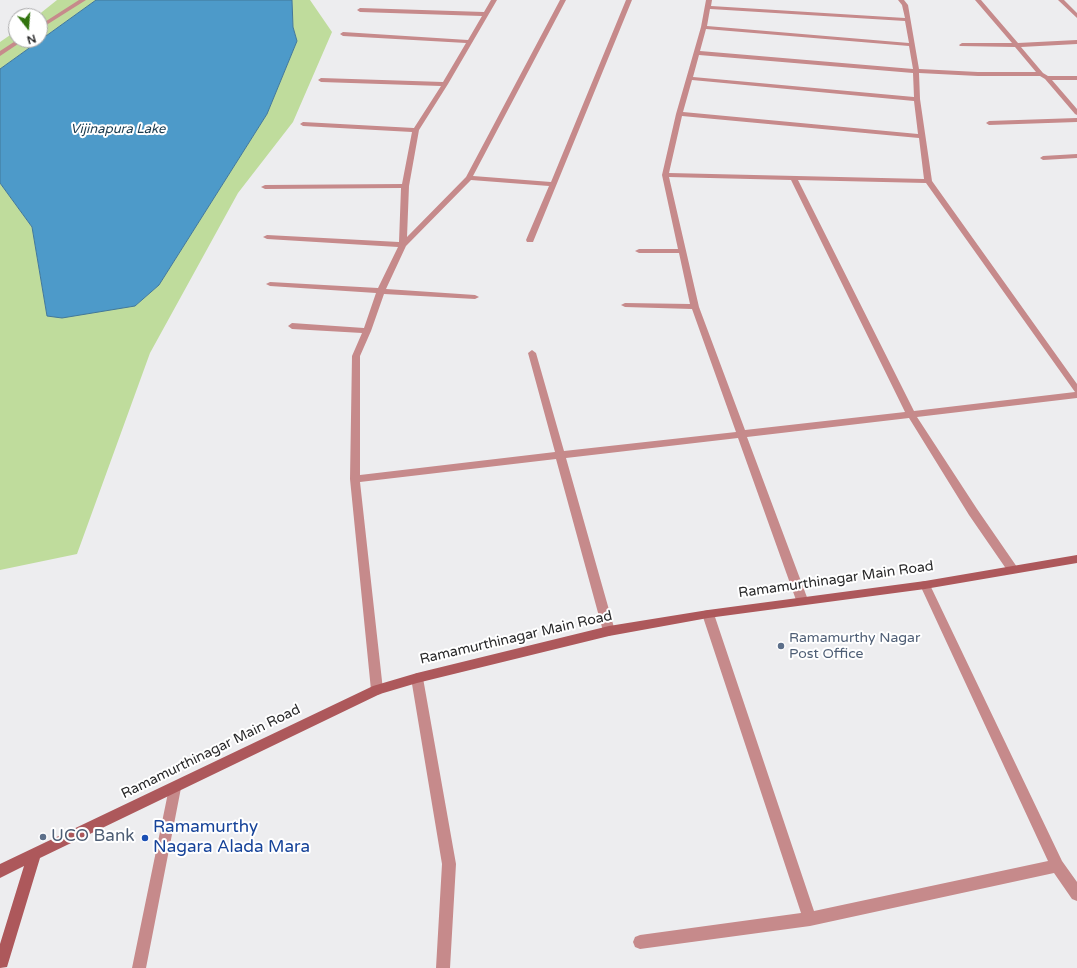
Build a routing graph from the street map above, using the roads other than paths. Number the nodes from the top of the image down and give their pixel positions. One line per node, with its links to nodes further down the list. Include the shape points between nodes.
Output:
1 (82, 0): 13 (street)
2 (494, 0): 10 (street)
3 (563, 0): 42 (street)
4 (629, 0): 45 (street)
5 (901, 0): 12 (street)
6 (978, 0): 20 (street)
7 (1061, 0): 11 (street)
8 (708, 3): 12 (street); 14 (street)
9 (360, 10): 10 (street)
10 (486, 14): 16 (street)
11 (1077, 16)
12 (908, 20): 18 (street)
13 (48, 23)
14 (704, 27): 18 (street); 22 (street)
15 (343, 34): 16 (street)
16 (470, 42): 30 (street)
17 (1077, 42): 20 (street)
18 (912, 45): 24 (street)
19 (962, 45): 20 (street)
20 (1018, 45): 25 (street)
21 (9, 48): 23 (street)
22 (697, 53): 24 (street); 26 (street)
23 (0, 54)
24 (916, 71): 25 (street); 31 (street)
25 (1041, 74): 27 (street)
26 (689, 78): 31 (street); 33 (street)
27 (1047, 78): 28 (street); 32 (street)
28 (1077, 78)
29 (321, 80): 30 (street)
30 (445, 84): 37 (street)
31 (917, 99): 38 (street)
32 (1077, 113)
33 (679, 114): 38 (street); 41 (street)
34 (1077, 120): 35 (street)
35 (989, 122)
36 (303, 124): 37 (street)
37 (416, 130): 47 (street)
38 (922, 136): 44 (street)
39 (1077, 156): 40 (street)
40 (1043, 158)
41 (665, 175): 43 (street); 51 (street)
42 (469, 178): 45 (street); 50 (street)
43 (794, 178): 44 (street); 63 (street)
44 (928, 181): 61 (street)
45 (553, 184): 49 (street)
46 (265, 186): 47 (street)
47 (405, 186): 50 (street)
48 (267, 237): 50 (street)
49 (530, 240)
50 (403, 245): 54 (street)
51 (682, 250): 52 (street); 57 (street)
52 (639, 251)
53 (270, 284): 54 (street)
54 (381, 291): 55 (street); 59 (street)
55 (475, 297)
56 (625, 306): 57 (street)
57 (695, 307): 64 (street)
58 (292, 326): 59 (street)
59 (367, 331): 66 (street, via 356,356)
60 (532, 353): 65 (street)
61 (1077, 390)
62 (1077, 395): 63 (street)
63 (911, 414): 64 (street); 68 (street)
64 (741, 434): 65 (street); 70 (street)
65 (560, 455): 66 (street); 72 (street)
66 (355, 479): 74 (street)
67 (1076, 561): 68 (main road, Ramamurthinagar Main Road)
68 (1013, 570): 69 (main road, Ramamurthinagar Main Road)
69 (925, 585): 70 (main road, Ramamurthinagar Main Road); 77 (street)
70 (802, 600): 71 (main road, Ramamurthinagar Main Road)
71 (708, 614): 72 (main road, Ramamurthinagar Main Road); 80 (street)
72 (609, 631): 73 (main road, Ramamurthinagar Main Road)
73 (418, 678): 74 (main road, Ramamurthinagar Main Road); 84 (street, via 449,864)
74 (377, 690): 75 (main road, Ramamurthinagar Main Road)
75 (175, 788): 76 (main road, Ramamurthinagar Main Road); 83 (street)
76 (35, 854): 78 (main road, Ramamurthinagar Main Road); 82 (main road)
77 (1058, 866): 79 (street); 80 (street)
78 (0, 870)
79 (1077, 894)
80 (810, 919): 81 (street)
81 (640, 942)
82 (0, 967)
83 (139, 968)
84 (443, 968)

